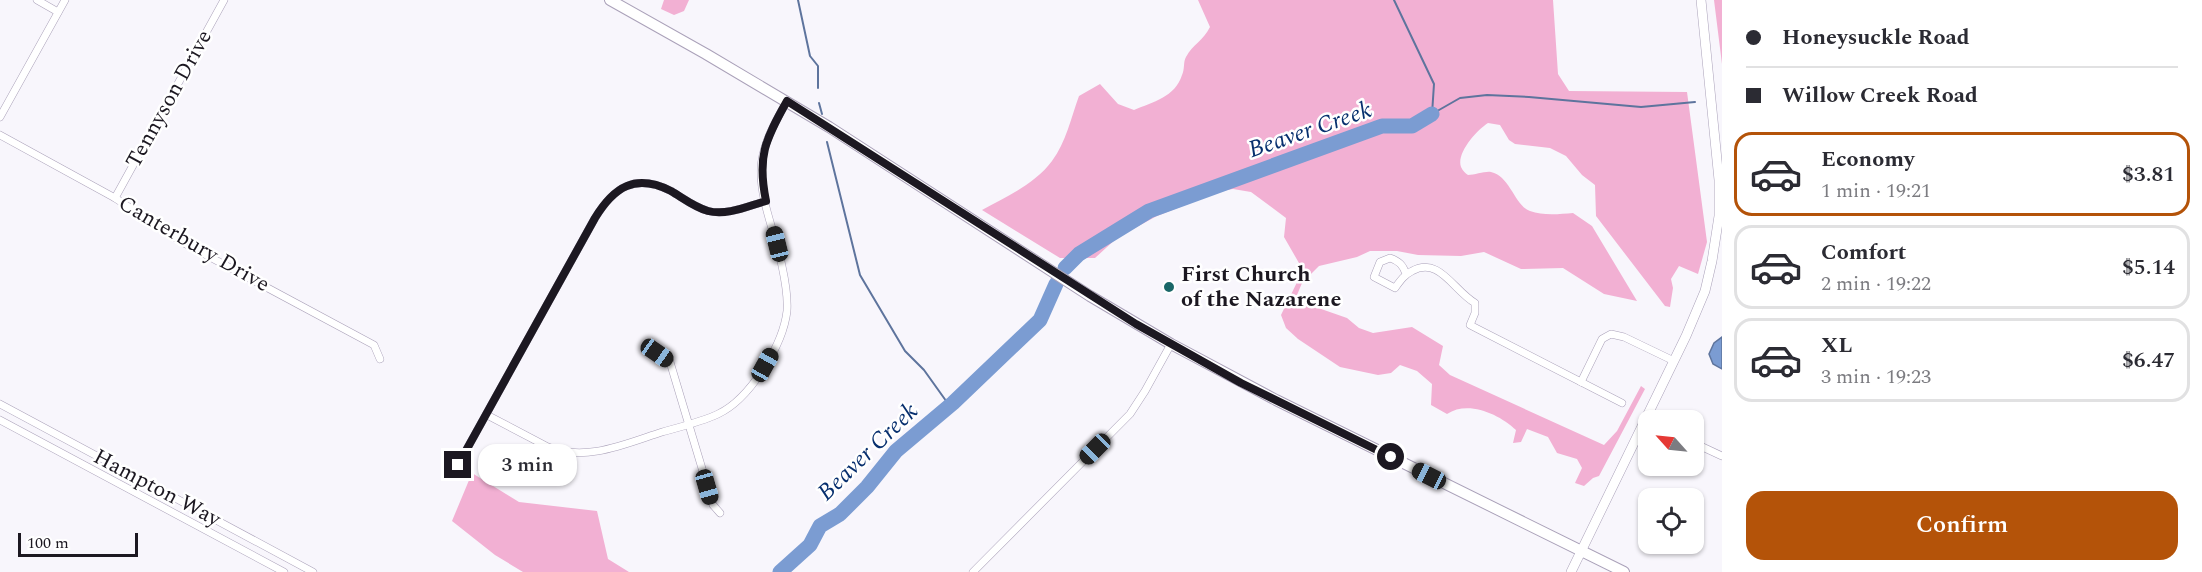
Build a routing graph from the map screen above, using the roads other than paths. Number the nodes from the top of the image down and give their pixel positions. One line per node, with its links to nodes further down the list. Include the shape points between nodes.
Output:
1 (37, 0): 6 (street)
2 (64, 0): 6 (street)
3 (224, 0): 10 (street, Tennyson Drive)
4 (610, 0): 7 (main road)
5 (1701, 0): 16 (street, via 1719,216 1705,291)
6 (58, 12): 8 (street)
7 (787, 101): 11 (street, via 762,159); 13 (main road)
8 (0, 117)
9 (0, 135): 10 (street, Canterbury Drive)
10 (115, 198): 15 (street, Canterbury Drive, via 173,237 374,345)
11 (766, 201): 21 (street, via 717,212 643,183 631,184 612,195 595,218); 23 (street, via 786,289 787,309 779,339 761,372 731,406)
12 (1406, 274): 12 (street, via 1395,288 1374,278 1380,262 1390,258 1398,261); 17 (street, via 1420,266 1435,268 1464,297 1476,303 1470,325)
13 (1171, 344): 29 (main road); 32 (street, via 1130,414)
14 (657, 353): 23 (street, via 670,362)
15 (380, 359)
16 (1674, 361): 17 (street, via 1611,334 1602,339); 20 (street)
17 (1581, 382): 18 (street)
18 (1622, 403)
19 (0, 404): 31 (street, Hampton Way)
20 (1652, 410)
21 (487, 415): 23 (street, via 548,447 569,453 606,449); 27 (street)
22 (0, 420): 30 (street, Hampton Way)
23 (689, 424): 28 (street, via 712,505)
24 (1638, 438): 29 (street)
25 (1704, 448): 26 (street)
26 (1722, 456)
27 (458, 465)
28 (720, 513)
29 (1581, 551): 33 (street); 34 (main road)
30 (284, 572)
31 (313, 572)
32 (974, 572)
33 (1571, 572)
34 (1624, 572)

